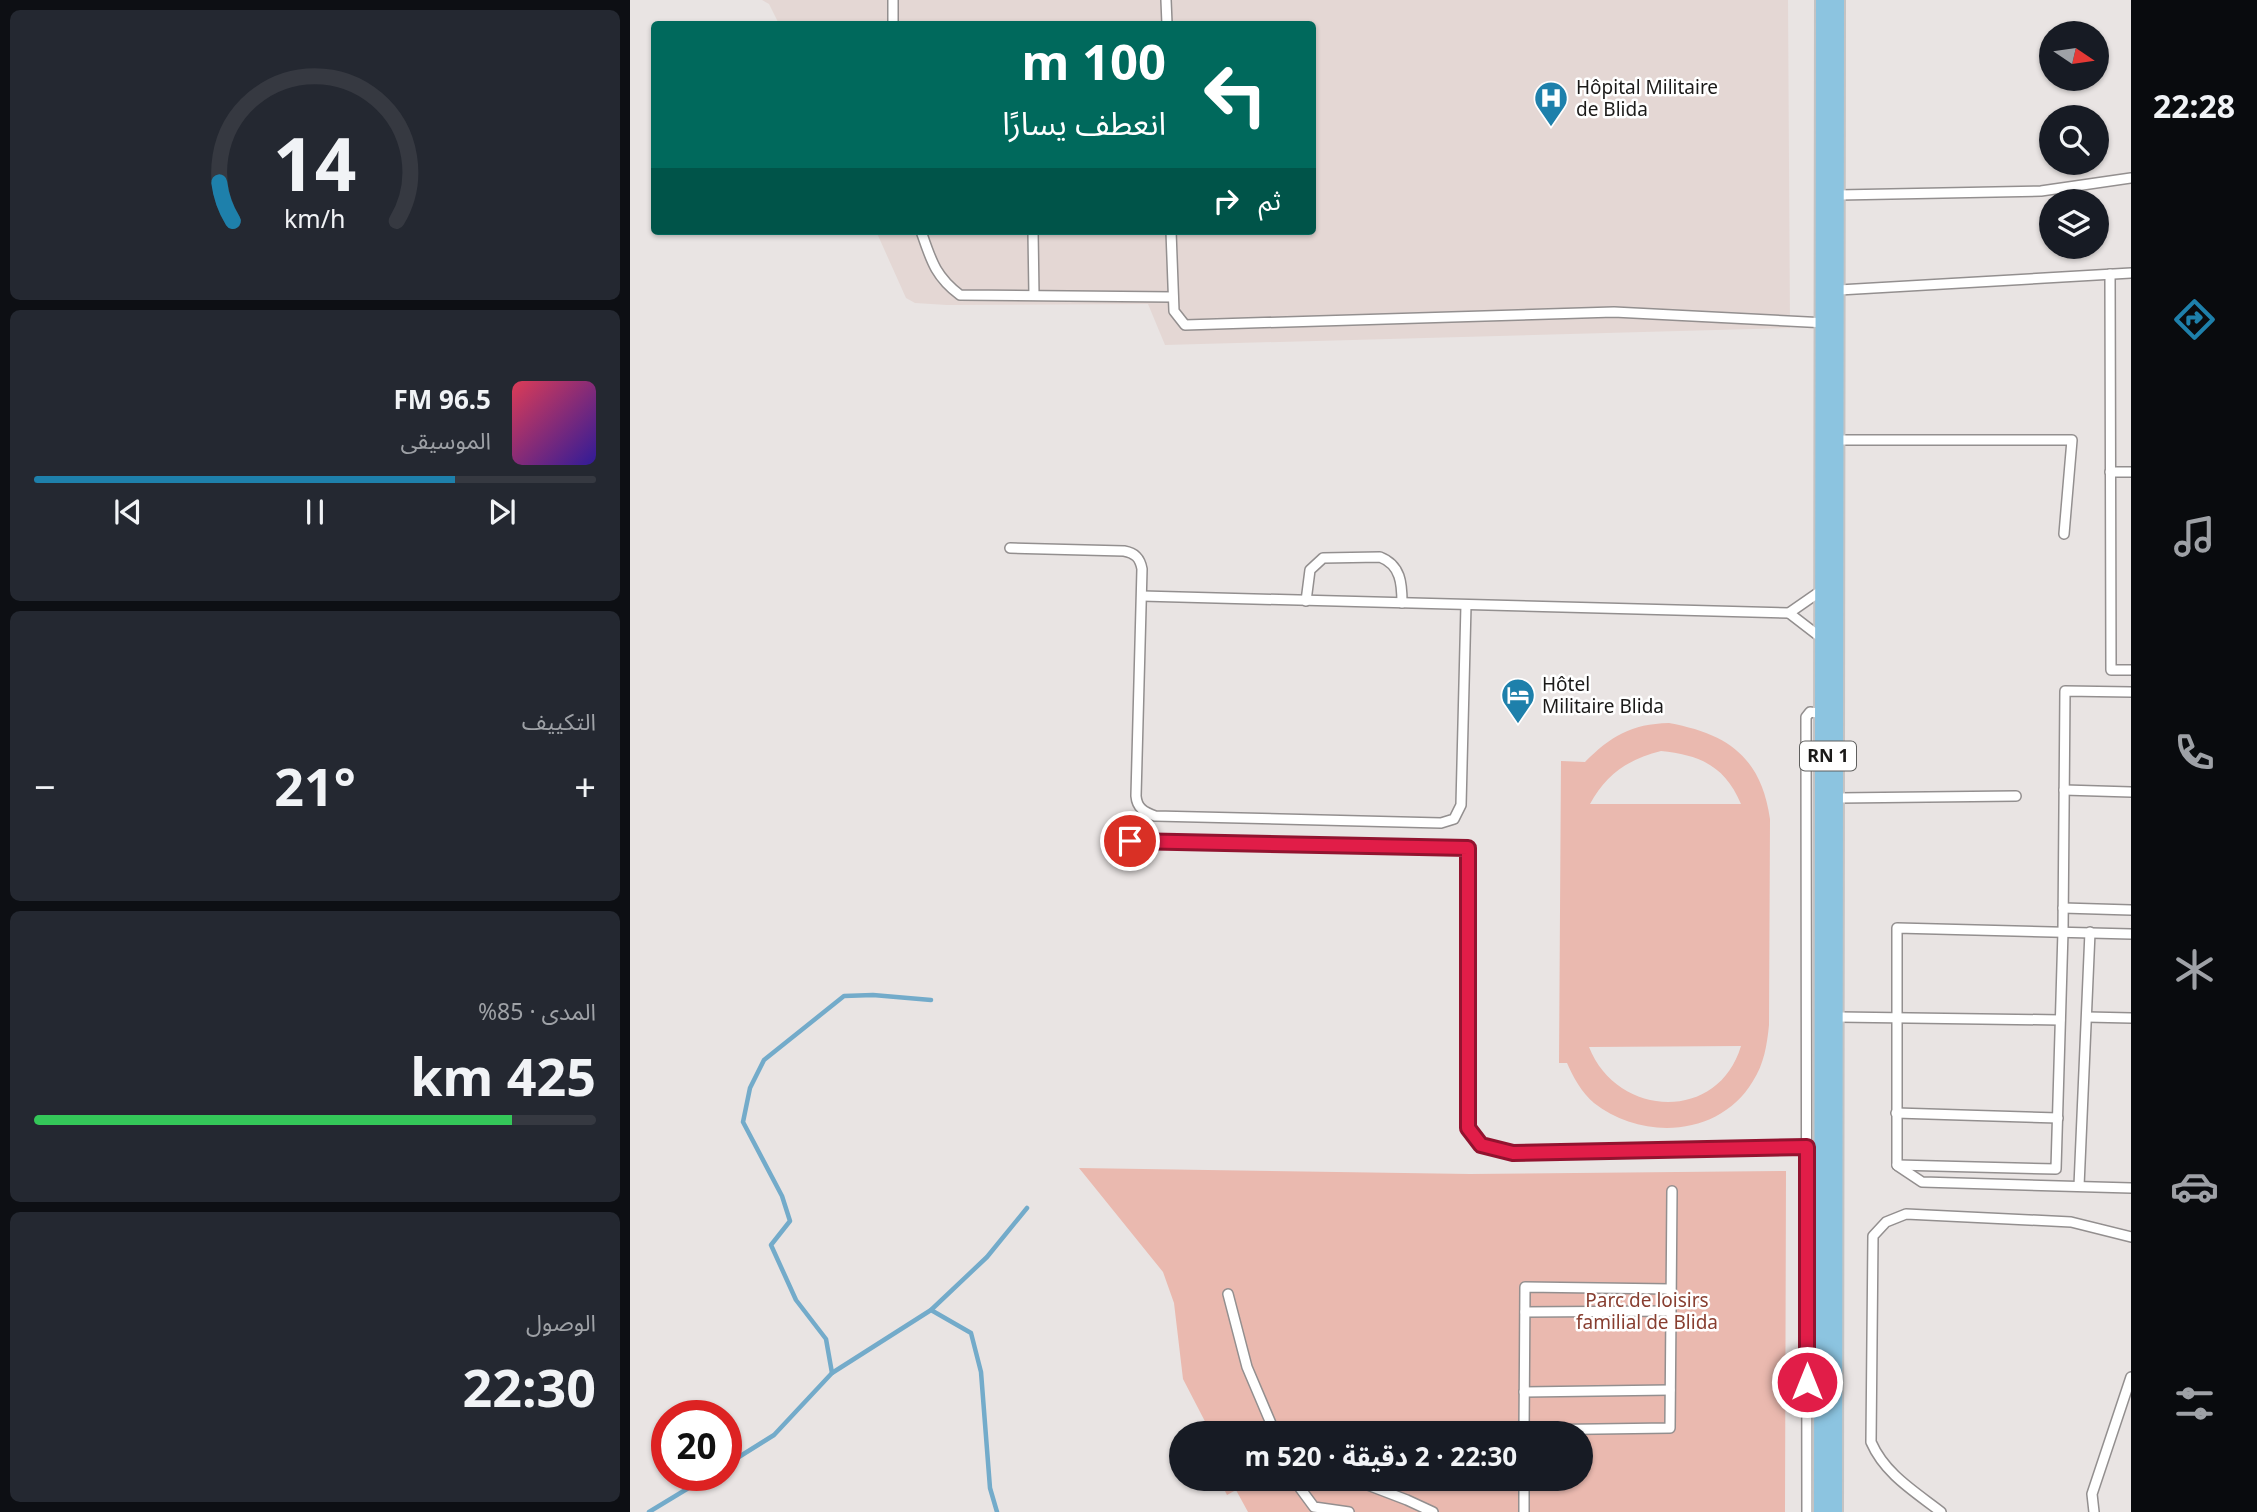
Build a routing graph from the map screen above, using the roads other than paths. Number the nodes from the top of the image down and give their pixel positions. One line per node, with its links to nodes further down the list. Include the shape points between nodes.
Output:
1 (893, 0): 5 (lane)
2 (1167, 0): 6 (lane)
3 (1830, 0): 17 (main road, RN 1)
4 (1840, 0): 8 (main road, RN 1)
5 (893, 21)
6 (1167, 21)
7 (2131, 178): 8 (lane, via 2041,191)
8 (1839, 195): 14 (main road, RN 1)
9 (922, 235): 15 (lane, via 933,266 960,295)
10 (1033, 235): 15 (lane)
11 (1171, 235): 16 (lane)
12 (2131, 273): 13 (lane)
13 (2110, 274): 14 (lane); 19 (lane)
14 (1839, 290): 18 (main road, RN 1)
15 (1034, 295): 16 (lane)
16 (1173, 297): 17 (lane, via 1174,311 1185,324 1614,312)
17 (1829, 323): 23 (main road, RN 1)
18 (1839, 440): 21 (lane, via 2072,440); 35 (main road, RN 1)
19 (2110, 472): 20 (lane); 30 (lane, via 2110,670)
20 (2131, 472)
21 (2064, 534)
22 (1010, 548): 24 (lane, via 1133,553 1142,569)
23 (1829, 586): 28 (lane); 29 (main road, RN 1)
24 (1142, 596): 25 (lane); 27 (lane, via 1136,796 1141,809 1155,816 1448,822 1461,805)
25 (1306, 601): 26 (lane); 26 (lane, via 1310,570 1323,558 1380,557 1397,570)
26 (1402, 603): 27 (lane)
27 (1466, 605): 28 (lane)
28 (1789, 613): 29 (lane)
29 (1828, 643): 49 (main road, RN 1)
30 (2131, 670)
31 (2131, 692): 32 (lane, via 2065,691)
32 (2064, 790): 33 (lane); 37 (lane)
33 (2131, 792)
34 (2016, 796): 35 (lane)
35 (1839, 798): 42 (main road, RN 1)
36 (1130, 841): 49 (lane, via 1468,848 1468,1128 1481,1145 1513,1153)
37 (2063, 908): 38 (lane); 39 (lane)
38 (2131, 910)
39 (2063, 931): 40 (lane); 44 (lane, via 1897,928); 46 (lane)
40 (2090, 932): 41 (lane); 43 (lane)
41 (2131, 933)
42 (1839, 1017): 44 (lane); 73 (main road, RN 1)
43 (2087, 1017): 45 (lane); 51 (lane)
44 (1897, 1018): 46 (lane); 47 (lane)
45 (2131, 1018)
46 (2060, 1020): 48 (lane)
47 (1896, 1114): 48 (lane); 50 (lane)
48 (2058, 1118): 50 (lane, via 2056,1169)
49 (1817, 1147): 71 (lane); 72 (main road, RN 1)
50 (1897, 1165): 51 (lane, via 1922,1182)
51 (2079, 1186): 52 (lane)
52 (2131, 1188)
53 (1672, 1191): 55 (lane)
54 (2131, 1237): 74 (lane, via 2071,1222 1906,1214 1886,1222 1874,1236 1871,1442 1890,1472)
55 (1670, 1289): 57 (lane); 58 (lane, via 1525,1287)
56 (1228, 1294): 62 (lane, via 1247,1367)
57 (1670, 1311): 58 (lane); 60 (lane)
58 (1525, 1312): 61 (lane)
59 (2131, 1377): 75 (lane, via 2092,1494)
60 (1670, 1390): 61 (lane); 64 (lane, via 1670,1428)
61 (1524, 1392): 63 (lane)
62 (1270, 1421)
63 (1524, 1421)
64 (1593, 1430)
65 (1302, 1491): 68 (lane, via 1314,1507)
66 (1383, 1491): 69 (lane)
67 (1524, 1491): 70 (lane)
68 (1349, 1512)
69 (1433, 1512)
70 (1524, 1512)
71 (1807, 1512)
72 (1828, 1512)
73 (1838, 1512)
74 (1941, 1512)
75 (2094, 1512)

